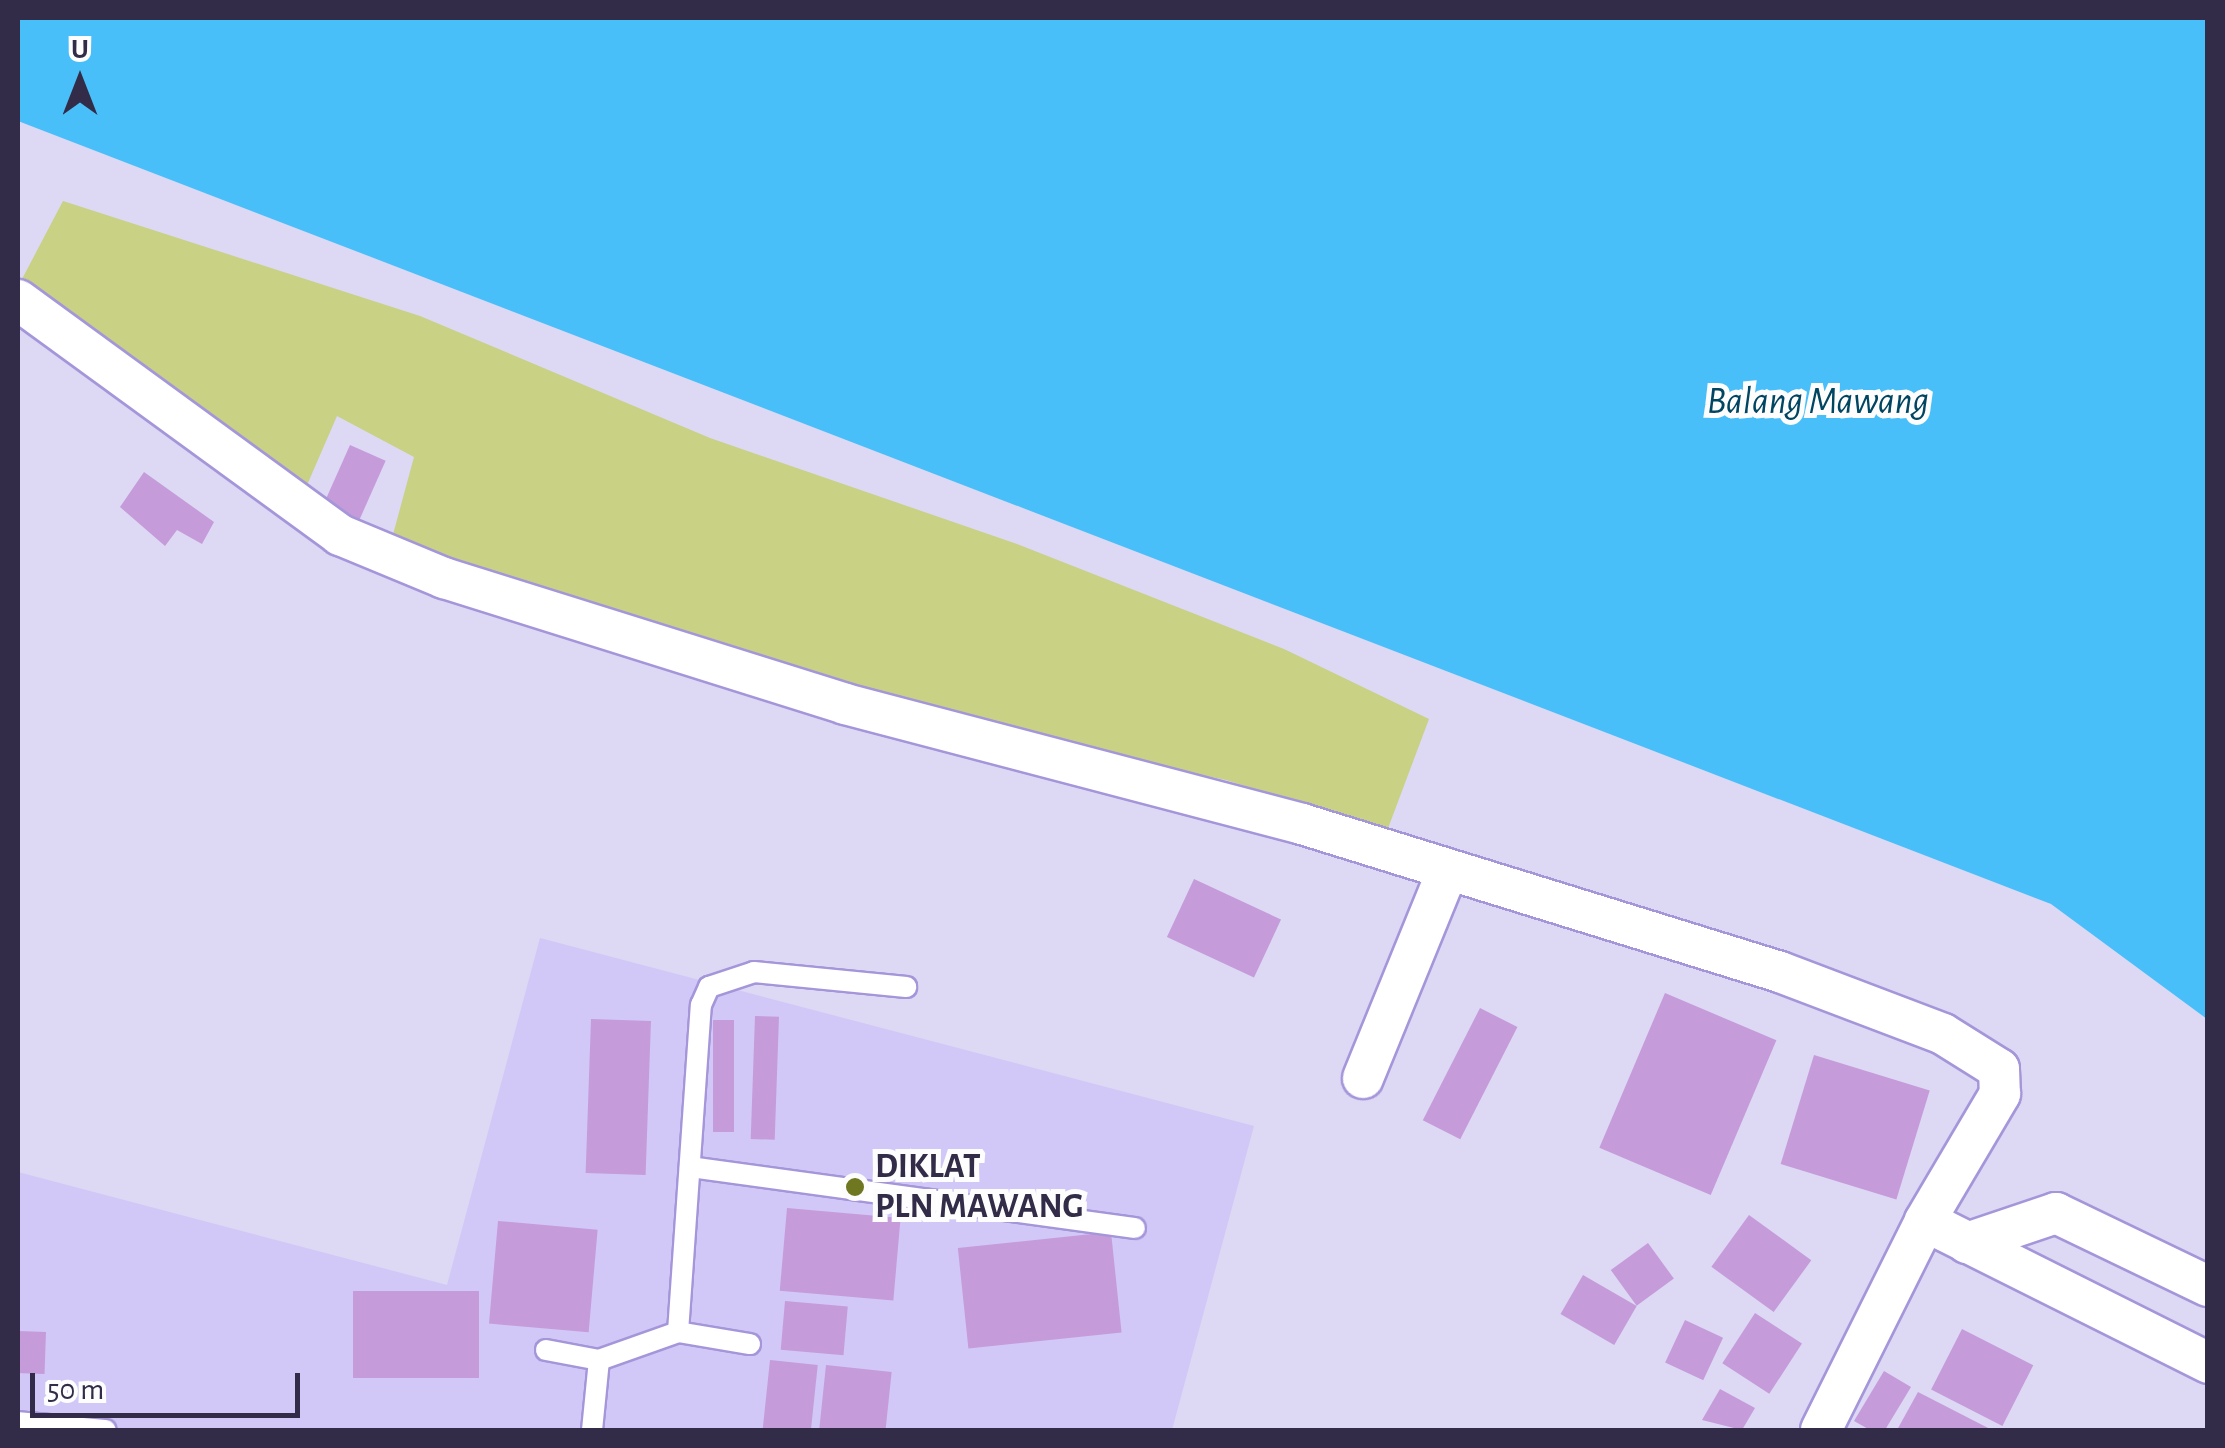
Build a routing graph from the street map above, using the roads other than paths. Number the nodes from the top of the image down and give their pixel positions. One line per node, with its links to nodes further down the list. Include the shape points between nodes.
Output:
1 (18, 300): 2 (street, via 340,535 444,578 845,704)
2 (1448, 870): 4 (street); 6 (street, via 1780,972 1979,1052 1999,1069 2000,1094)
3 (906, 986): 5 (lane, via 754,972 709,986)
4 (1363, 1078)
5 (690, 1167): 7 (lane); 10 (lane)
6 (1925, 1222): 8 (street); 18 (street)
7 (1136, 1228)
8 (1967, 1243): 9 (street, via 2056,1213); 14 (street)
9 (2208, 1286)
10 (678, 1332): 11 (lane); 13 (lane)
11 (750, 1344)
12 (546, 1350): 13 (lane)
13 (599, 1360): 17 (lane)
14 (2208, 1362)
15 (18, 1422): 16 (lane)
16 (106, 1430)
17 (592, 1430)
18 (1821, 1430)

